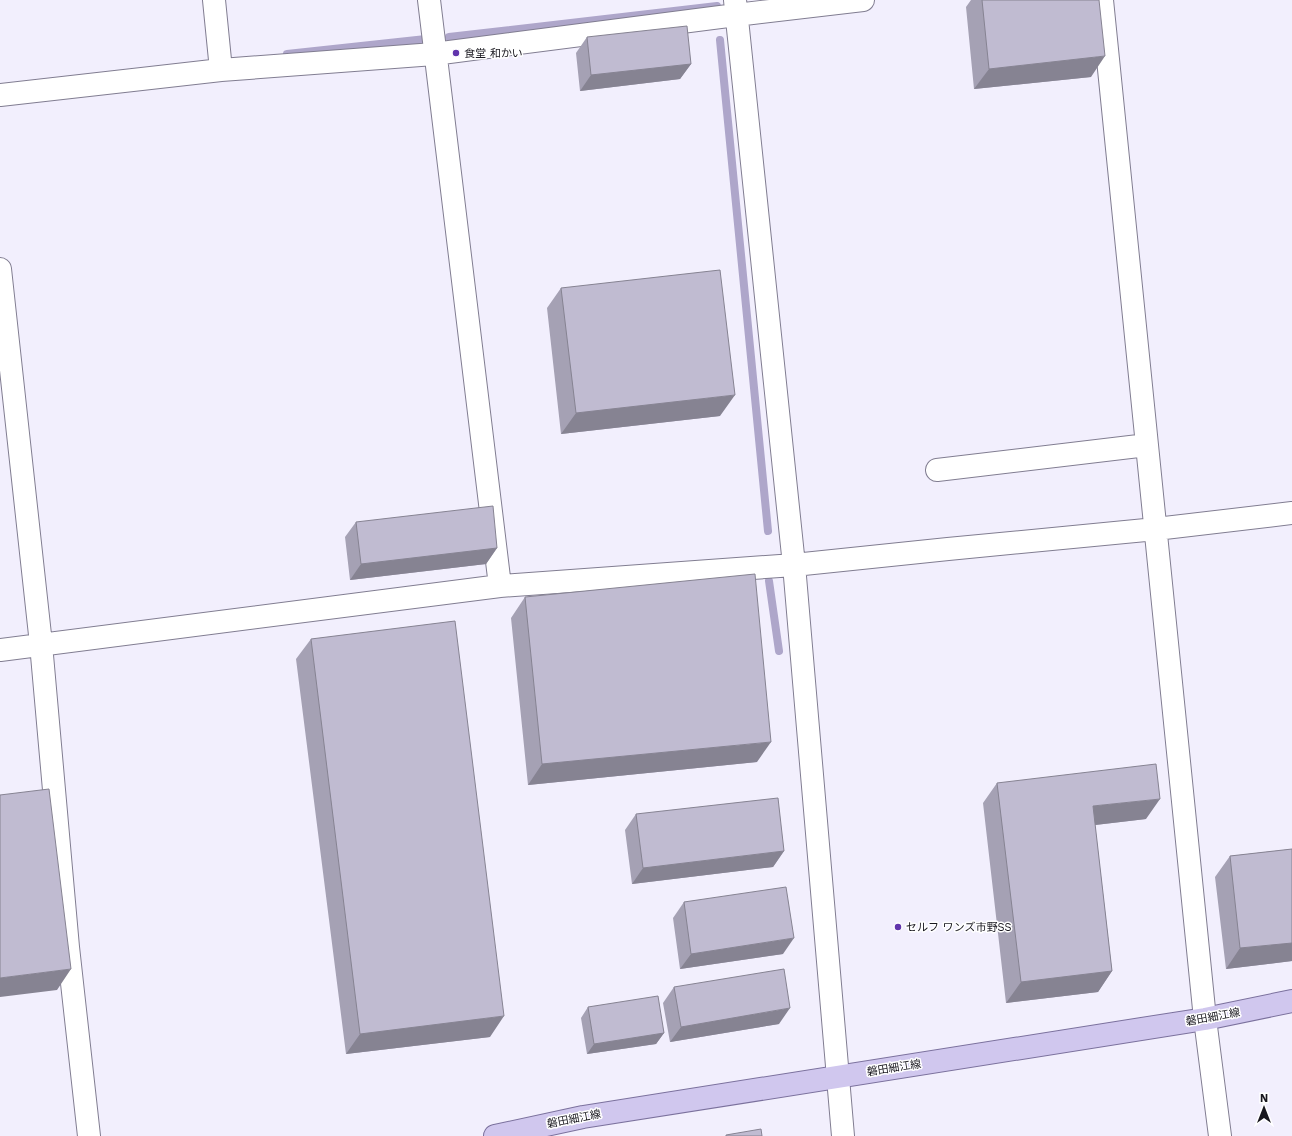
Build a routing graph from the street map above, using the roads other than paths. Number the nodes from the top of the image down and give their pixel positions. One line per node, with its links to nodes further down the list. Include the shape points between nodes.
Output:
1 (214, 0): 7 (street)
2 (428, 0): 6 (street)
3 (863, 0): 5 (street)
4 (1102, 0): 10 (street)
5 (736, 7): 6 (street); 14 (street)
6 (434, 54): 7 (street); 15 (street)
7 (221, 70): 8 (street)
8 (0, 95)
9 (0, 269): 16 (street)
10 (1147, 445): 11 (street); 13 (street)
11 (937, 470)
12 (1292, 513): 13 (street)
13 (1156, 529): 14 (street); 19 (street)
14 (794, 565): 15 (street); 20 (street)
15 (500, 586): 16 (street)
16 (41, 644): 17 (street); 21 (street, via 67,939)
17 (0, 650)
18 (1292, 1001): 19 (main road, 磐田細江線)
19 (1205, 1019): 20 (main road, 磐田細江線); 24 (street)
20 (838, 1077): 22 (main road, 磐田細江線, via 583,1117); 23 (street)
21 (89, 1136)
22 (495, 1136)
23 (843, 1136)
24 (1220, 1136)

